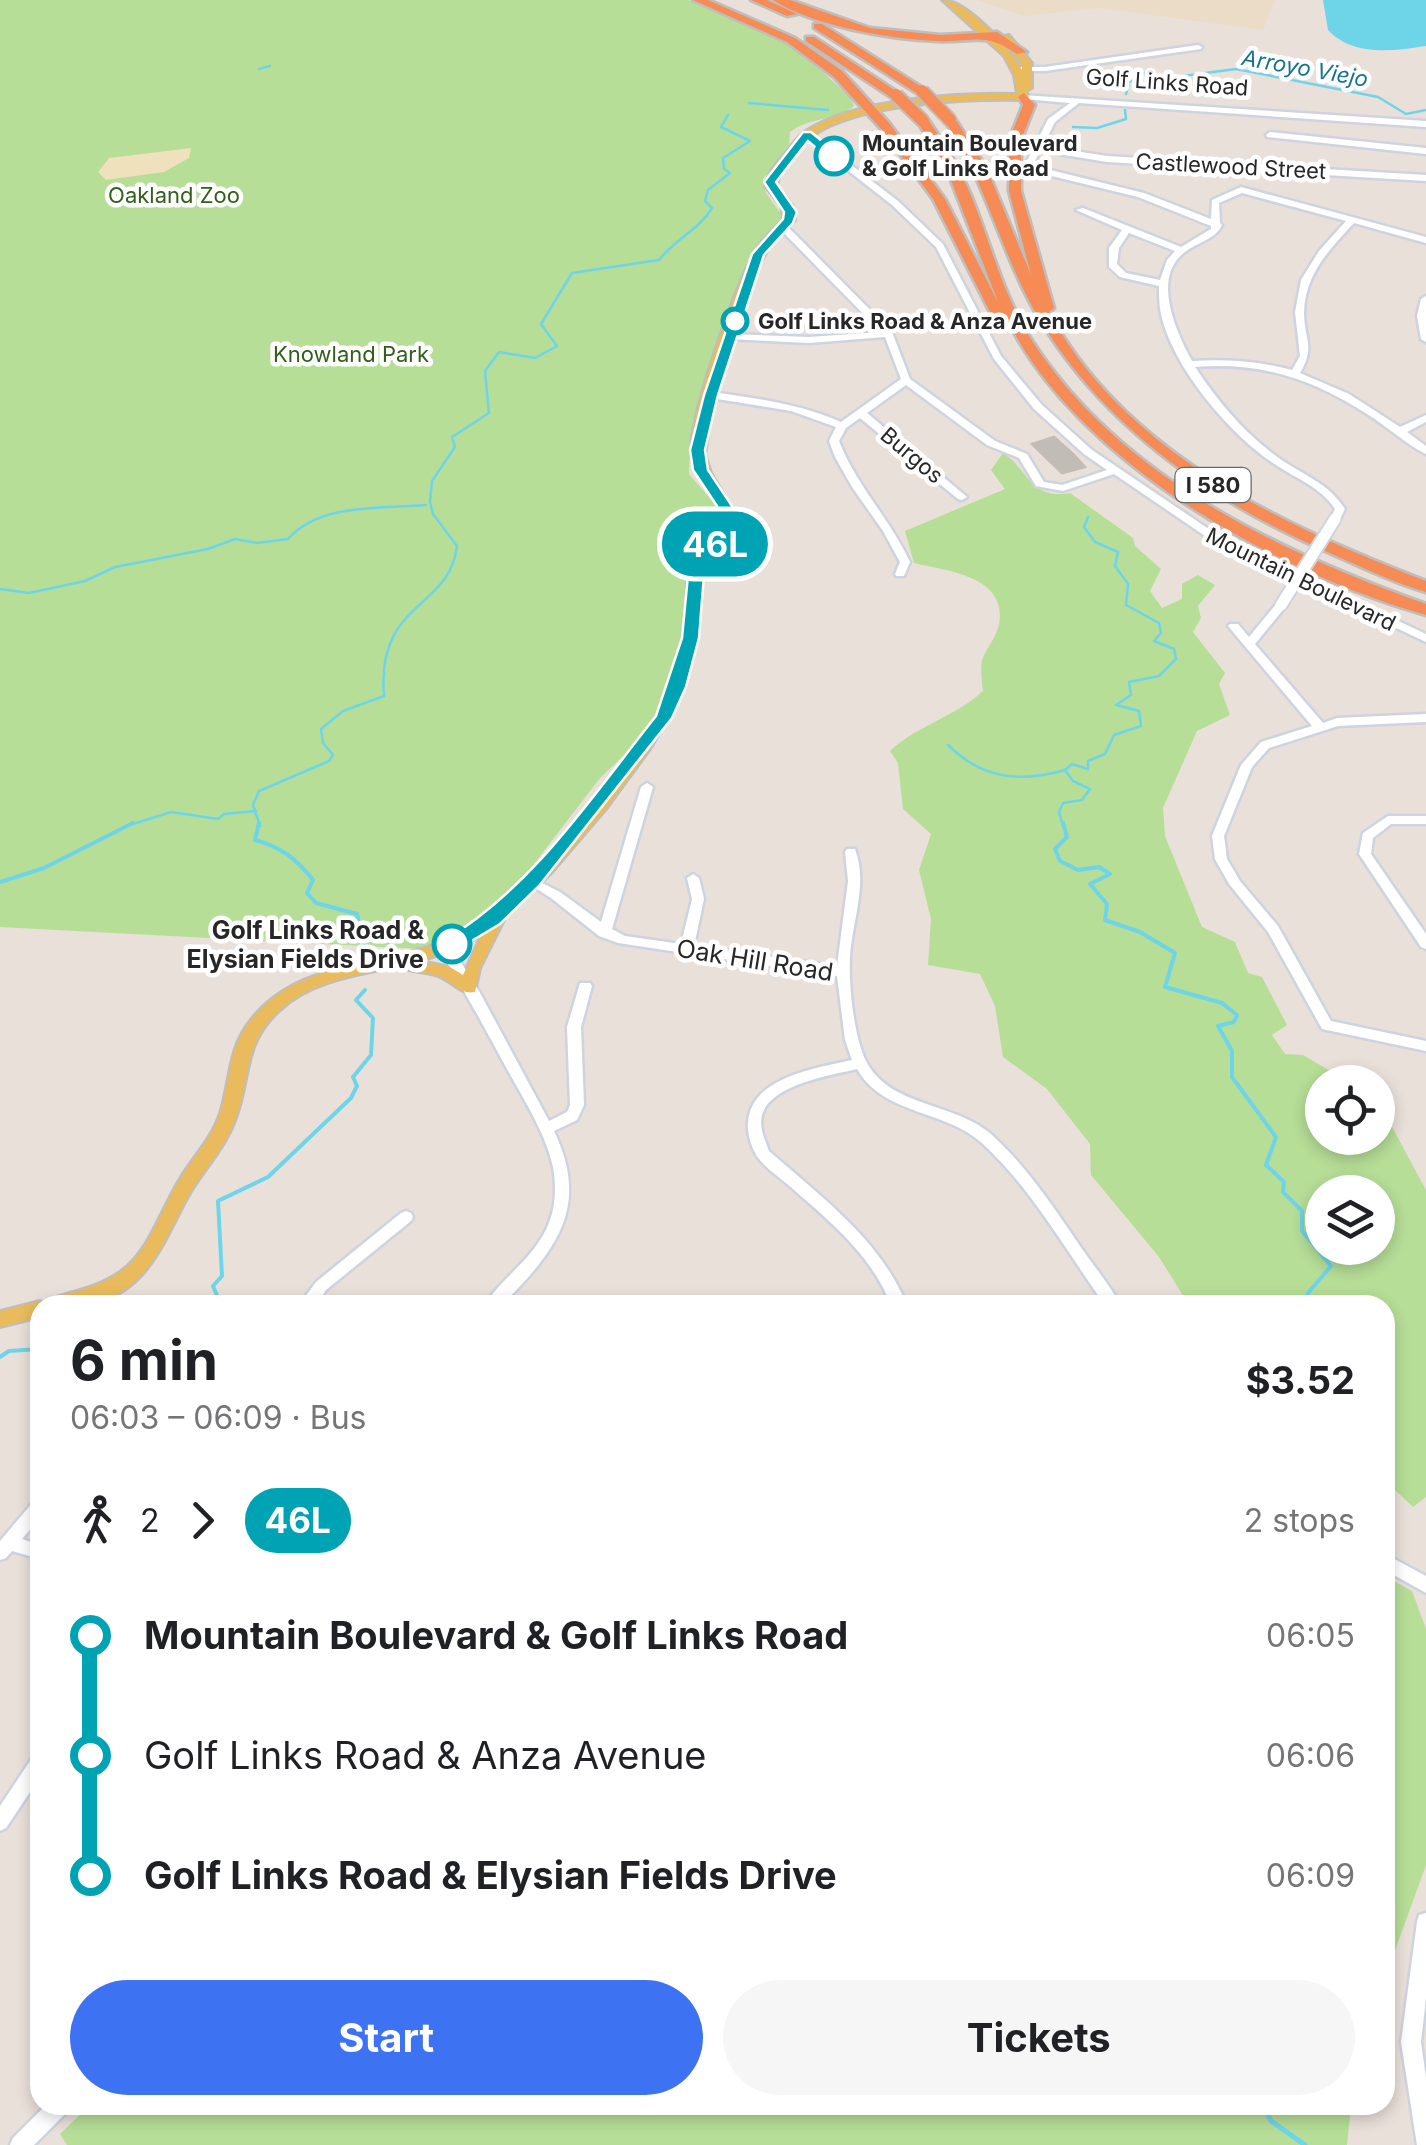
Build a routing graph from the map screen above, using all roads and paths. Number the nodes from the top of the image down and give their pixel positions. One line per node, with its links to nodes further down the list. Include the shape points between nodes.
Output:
1 (698, 0): 17 (highway, via 809,51)
2 (716, 0): 41 (highway, I 580, bridge, via 802,35 896,95 923,121 953,169 1009,310)
3 (757, 0): 35 (highway, I 580, bridge, via 834,34 922,91 950,120 981,167)
4 (779, 0): 9 (highway, via 868,30)
5 (947, 0): 7 (main road)
6 (964, 0): 11 (main road)
7 (965, 16): 8 (main road); 9 (highway, via 967,27 959,33)
8 (985, 34): 9 (highway); 11 (highway); 12 (main road)
9 (930, 37)
10 (1198, 47): 13 (street)
11 (1020, 52): 13 (main road)
12 (1013, 68): 13 (street); 14 (main road, via 1010,87); 15 (main road)
13 (1029, 69): 15 (main road)
14 (991, 96): 15 (main road, Golf Links Road); 17 (main road, Golf Links Road)
15 (1024, 98): 16 (street, Golf Links Road); 17 (main road, Golf Links Road); 35 (highway, via 1015,191 1047,296)
16 (1077, 100): 18 (street, Golf Links Road); 21 (street, via 1051,121)
17 (872, 113): 19 (main road, Golf Links Road); 41 (highway, via 947,211 994,310)
18 (1426, 124)
19 (807, 134): 29 (main road, via 770,182 790,212); 49 (street, Mountain Boulevard, via 940,246 978,327 1009,373)
20 (1270, 136): 22 (street)
21 (1037, 148): 23 (street, Castlewood Street); 28 (street, via 1034,170 1141,195)
22 (1426, 152)
23 (1240, 167): 24 (street, Castlewood Street); 25 (street)
24 (1426, 178)
25 (1241, 190): 27 (street); 28 (street, via 1216,202)
26 (1080, 210): 30 (street)
27 (1352, 220): 31 (street); 40 (street, via 1301,283 1297,317 1305,356)
28 (1218, 225): 32 (street)
29 (782, 227): 36 (street); 37 (main road, via 758,254)
30 (1128, 228): 32 (street); 33 (street, via 1112,265 1123,275)
31 (1426, 240)
32 (1180, 250): 33 (street)
33 (1160, 284): 39 (street, via 1170,334)
34 (1426, 300): 38 (street)
35 (1046, 320): 52 (highway, I 580, via 1099,394 1180,462 1291,530)
36 (890, 334): 37 (street); 42 (street)
37 (730, 337): 43 (main road)
38 (1426, 339)
39 (1191, 364): 40 (street, via 1235,360); 56 (street, bridge, via 1249,438 1332,496 1340,509)
40 (1296, 372): 47 (street)
41 (1051, 378): 53 (highway, I 580, via 1124,450 1200,504 1318,566)
42 (906, 380): 44 (street); 49 (street, via 992,443 1023,456 1044,486 1063,488)
43 (711, 395): 46 (street, via 789,404); 63 (main road, via 700,470 727,522 696,575 678,687 642,748)
44 (861, 413): 46 (street); 50 (street, Burgos)
45 (1426, 418): 47 (street)
46 (842, 426): 51 (street, via 834,440 839,459 893,533 905,562)
47 (1400, 431): 48 (street)
48 (1426, 451)
49 (1113, 471): 55 (street, Mountain Boulevard, via 1218,540)
50 (962, 497)
51 (900, 574)
52 (1426, 587)
53 (1426, 610)
54 (1234, 626): 56 (street)
55 (1426, 638)
56 (1249, 644): 58 (street)
57 (1426, 718): 58 (street)
58 (1318, 726): 73 (street, via 1265,744 1247,765 1218,836 1221,858 1273,929 1327,1025)
59 (647, 787): 65 (street)
60 (1426, 820): 66 (street, via 1388,820 1365,845)
61 (852, 852): 70 (street, via 857,872 842,942)
62 (693, 878): 68 (street, via 698,898)
63 (532, 882): 64 (main road); 65 (street, Oak Hill Road)
64 (504, 910): 67 (main road); 72 (main road, via 472,968)
65 (604, 933): 68 (street, Oak Hill Road)
66 (1426, 944)
67 (445, 948): 69 (main road); 72 (street)
68 (687, 948): 70 (street, Oak Hill Road)
69 (393, 963): 72 (main road, via 444,971); 77 (main road, via 314,983 269,1010 243,1048 222,1129 154,1252 115,1287)
70 (843, 972): 74 (street, Oak Hill Road)
71 (585, 986): 75 (street, via 574,1027 576,1111)
72 (469, 988): 75 (street)
73 (1426, 1046)
74 (857, 1064): 80 (street, via 774,1090 756,1110 754,1137 763,1154 868,1251); 81 (street, via 896,1098 955,1118 986,1138)
75 (548, 1128): 79 (street, via 563,1184 553,1236)
76 (406, 1217): 78 (street)
77 (89, 1295)
78 (314, 1295)
79 (502, 1295)
80 (895, 1295)
81 (1105, 1295)
82 (30, 1312): 83 (main road)
83 (0, 1319)
84 (30, 1518): 85 (street)
85 (4, 1548): 86 (street)
86 (30, 1551)
87 (1395, 1568): 88 (street)
88 (1426, 1585)
89 (30, 1777): 90 (street)
90 (0, 1822)
91 (1426, 1922): 93 (street, via 1411,2042)
92 (50, 2115): 94 (street)
93 (1426, 2143)
94 (20, 2145)

